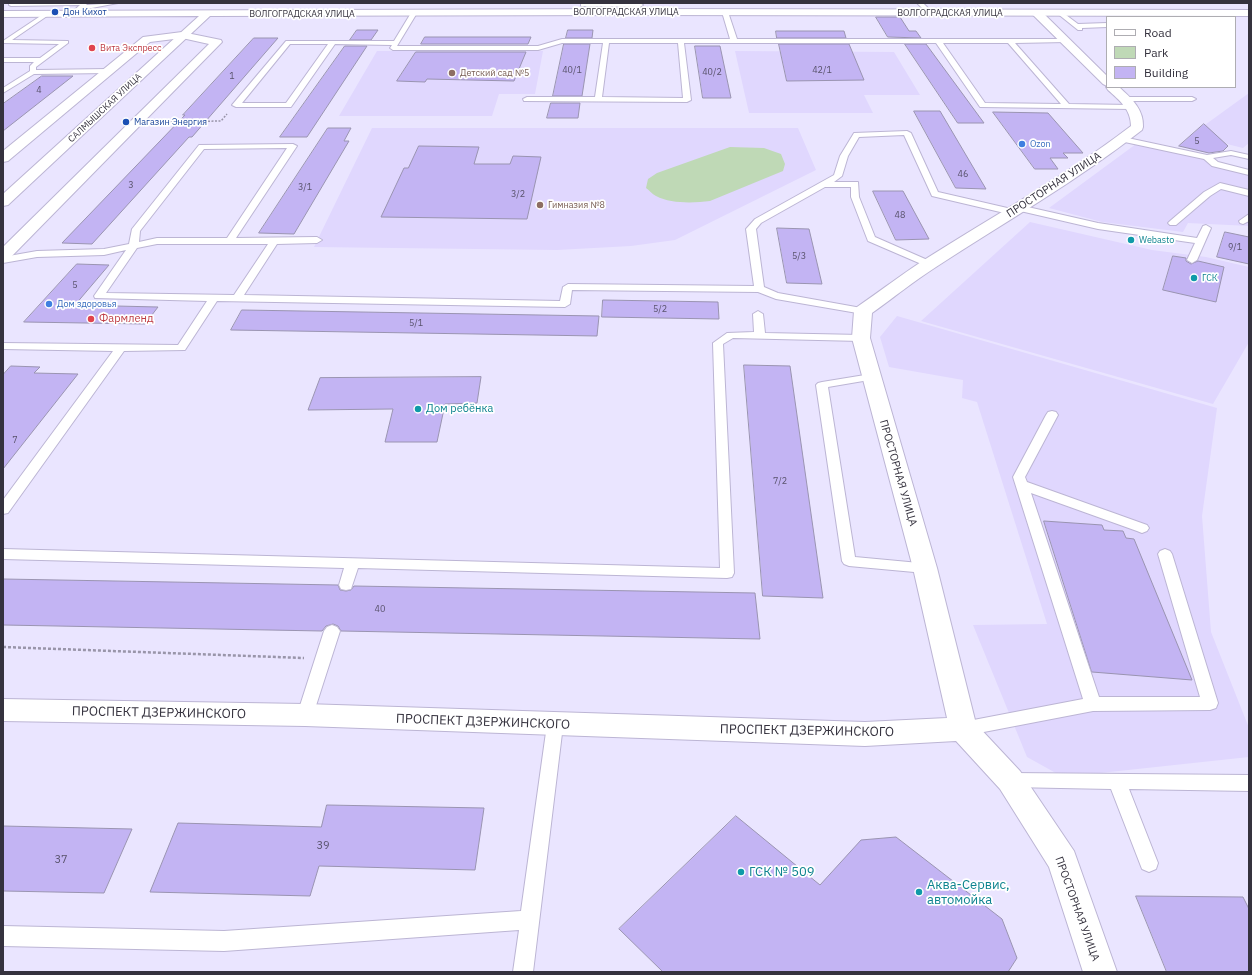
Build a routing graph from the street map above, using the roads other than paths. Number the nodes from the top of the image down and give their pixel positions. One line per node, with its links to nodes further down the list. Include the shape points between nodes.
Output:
1 (115, 3): 5 (lane)
2 (920, 3): 10 (lane)
3 (11, 4): 5 (lane)
4 (583, 5): 6 (lane)
5 (81, 7): 15 (street, ВОЛГОГРАДСКАЯ УЛИЦА); 16 (street, ВОЛГОГРАДСКАЯ УЛИЦА)
6 (640, 7): 8 (street, ВОЛГОГРАДСКАЯ УЛИЦА); 9 (street, ВОЛГОГРАДСКАЯ УЛИЦА)
7 (1067, 11): 11 (street, ВОЛГОГРАДСКАЯ УЛИЦА); 12 (street, ВОЛГОГРАДСКАЯ УЛИЦА); 18 (lane, via 1078,28)
8 (725, 12): 10 (street, ВОЛГОГРАДСКАЯ УЛИЦА); 23 (lane)
9 (414, 13): 16 (street, ВОЛГОГРАДСКАЯ УЛИЦА); 28 (lane)
10 (930, 13): 11 (street, ВОЛГОГРАДСКАЯ УЛИЦА)
11 (1036, 13): 25 (street)
12 (1094, 13): 13 (street, ВОЛГОГРАДСКАЯ УЛИЦА); 17 (lane)
13 (1249, 13)
14 (3, 14): 15 (street, ВОЛГОГРАДСКАЯ УЛИЦА)
15 (47, 14): 26 (lane)
16 (206, 14): 19 (street, САЛМЫШСКАЯ УЛИЦА)
17 (1106, 23)
18 (1106, 24)
19 (182, 36): 31 (street, via 147,39); 47 (street, САЛМЫШСКАЯ УЛИЦА); 56 (street, via 217,42)
20 (1010, 40): 24 (lane); 25 (lane); 39 (lane)
21 (606, 41): 22 (lane); 28 (lane, via 562,40 538,48 393,48); 37 (lane)
22 (681, 41): 23 (lane); 37 (lane, via 687,100)
23 (734, 41): 24 (lane)
24 (938, 41): 39 (lane, via 983,105)
25 (1066, 41): 33 (street)
26 (4, 42): 30 (lane, via 66,42)
27 (334, 42): 27 (lane, via 288,42 236,105 288,105); 28 (lane)
28 (396, 43)
29 (3, 60): 30 (lane)
30 (40, 60): 32 (lane, via 33,66)
31 (108, 71): 32 (lane); 41 (street)
32 (33, 72): 34 (lane)
33 (1106, 81)
34 (3, 91)
35 (1122, 97): 38 (lane); 39 (lane); 40 (street, ПРОСТОРНАЯ УЛИЦА, via 1138,119 1137,127)
36 (527, 99): 37 (lane)
37 (598, 99)
38 (1192, 99)
39 (1067, 106)
40 (1123, 139): 42 (lane); 48 (street, ПРОСТОРНАЯ УЛИЦА)
41 (6, 153)
42 (1206, 157): 43 (lane, via 1231,153); 44 (lane, via 1215,164)
43 (1249, 157)
44 (1249, 173)
45 (823, 186): 48 (lane, via 838,176 844,156 857,135 907,133 935,194); 59 (lane, via 855,184 855,197 872,239); 60 (lane, via 758,221 751,229)
46 (1249, 193): 49 (lane, via 1220,186)
47 (3, 202)
48 (1016, 210): 54 (lane, via 1098,226); 59 (street, ПРОСТОРНАЯ УЛИЦА)
49 (1173, 224)
50 (1206, 228): 54 (lane)
51 (230, 240): 53 (lane); 55 (lane, via 157,241); 55 (lane, via 293,146 202,147 135,231)
52 (317, 240): 53 (lane)
53 (274, 241): 62 (lane)
54 (1200, 241): 58 (lane)
55 (134, 246): 57 (lane, via 104,252 37,254); 61 (lane, via 99,296)
56 (3, 256)
57 (3, 260)
58 (1192, 260)
59 (929, 264): 63 (street, ПРОСТОРНАЯ УЛИЦА)
60 (759, 290): 62 (lane, via 568,287 565,304); 63 (lane, via 776,296)
61 (214, 298): 62 (lane); 68 (lane, via 181,348)
62 (238, 298)
63 (863, 311): 66 (street, ПРОСТОРНАЯ УЛИЦА)
64 (758, 314): 65 (lane)
65 (760, 336): 66 (lane); 76 (lane, via 731,335 718,343 727,573)
66 (861, 338): 69 (street, ПРОСТОРНАЯ УЛИЦА)
67 (3, 346): 68 (lane)
68 (121, 347): 72 (lane)
69 (871, 377): 77 (street, ПРОСТОРНАЯ УЛИЦА); 77 (lane, via 822,385 848,561)
70 (1052, 415): 71 (lane, via 1019,477)
71 (1022, 485): 73 (lane); 80 (lane)
72 (3, 510)
73 (1142, 528)
74 (3, 554): 76 (lane)
75 (1164, 554): 80 (lane, via 1210,703)
76 (353, 563): 78 (lane)
77 (925, 568): 84 (street, ПРОСТОРНАЯ УЛИЦА)
78 (346, 585)
79 (332, 631): 82 (lane)
80 (1093, 704): 84 (lane)
81 (3, 710): 82 (street, ПРОСПЕКТ ДЗЕРЖИНСКОГО)
82 (305, 715): 83 (street, ПРОСПЕКТ ДЗЕРЖИНСКОГО)
83 (555, 725): 84 (street, ПРОСПЕКТ ДЗЕРЖИНСКОГО, via 865,734); 89 (lane)
84 (963, 729): 85 (street, ПРОСТОРНАЯ УЛИЦА)
85 (1010, 780): 86 (lane); 92 (street, ПРОСТОРНАЯ УЛИЦА, via 1062,861)
86 (1117, 781): 87 (lane); 88 (lane)
87 (1249, 783)
88 (1149, 863)
89 (529, 920): 90 (lane, via 224,941); 91 (lane)
90 (3, 936)
91 (523, 972)
92 (1100, 972)

